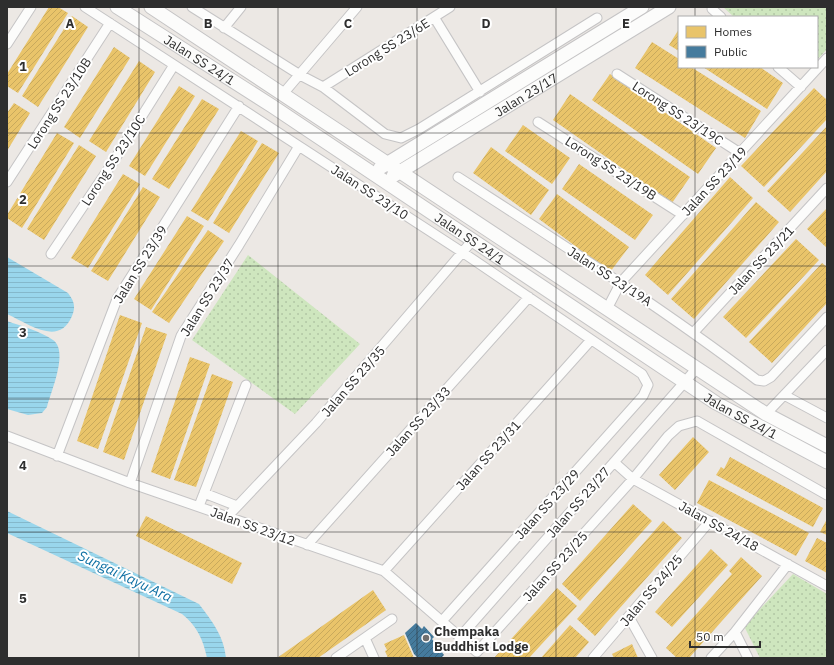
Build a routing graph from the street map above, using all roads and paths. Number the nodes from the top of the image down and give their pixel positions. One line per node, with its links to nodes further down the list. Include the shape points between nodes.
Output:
1 (31, 7): 17 (street)
2 (85, 7): 15 (street, Jalan SS 23/10)
3 (117, 7): 33 (main road, Jalan SS 24/1, via 272,106)
4 (151, 7): 26 (main road, Jalan SS 24/1)
5 (192, 7): 16 (street)
6 (241, 7): 16 (street)
7 (357, 7): 22 (street)
8 (450, 7): 12 (street, Lorong SS 23/6E)
9 (642, 7): 31 (main road, Jalan 23/17)
10 (669, 7): 32 (main road, Jalan 23/17)
11 (712, 9): 13 (street)
12 (437, 12): 23 (street, Lorong SS 23/6E); 25 (street)
13 (720, 16)
14 (597, 18): 25 (street)
15 (110, 23): 19 (street, Jalan SS 23/10); 35 (street, Lorong SS 23/10B)
16 (224, 28): 22 (street)
17 (7, 44)
18 (827, 58): 24 (street, Jalan SS 23/19)
19 (174, 65): 27 (street, Jalan SS 23/10); 41 (street, Lorong SS 23/10C)
20 (779, 68): 24 (street)
21 (617, 74): 30 (street, Lorong SS 23/19C)
22 (300, 75): 23 (street); 26 (street)
23 (323, 87): 25 (street, via 385,134 401,138)
24 (801, 87): 30 (street, Jalan SS 23/19)
25 (480, 92)
26 (282, 95): 31 (main road, Jalan SS 24/1)
27 (239, 106): 29 (street, Jalan SS 23/10); 58 (street, Jalan SS 23/39, via 117,299)
28 (538, 122): 38 (street, Lorong SS 23/19B)
29 (300, 146): 40 (street, Jalan SS 23/10); 62 (street, Jalan SS 23/37, via 181,336)
30 (740, 153): 38 (street, Jalan SS 23/19)
31 (385, 163): 32 (main road, Jalan SS 24/1); 33 (main road, Jalan 23/17)
32 (398, 172): 36 (main road, Jalan 23/17); 44 (main road, Jalan SS 24/1)
33 (372, 174): 36 (main road, Jalan SS 24/1)
34 (458, 177): 42 (street, Jalan SS 23/19A)
35 (7, 182)
36 (385, 183): 39 (main road, Jalan SS 24/1)
37 (827, 188): 46 (street, Jalan SS 23/21)
38 (683, 215): 42 (street, Jalan SS 23/19)
39 (472, 241): 40 (street, Jalan SS 23/35); 50 (main road, Jalan SS 24/1)
40 (462, 252): 43 (street, Jalan SS 23/10); 66 (street, Jalan SS 23/35, via 316,424)
41 (51, 254)
42 (621, 282): 44 (street, Jalan SS 23/19); 46 (street, Jalan SS 23/19A)
43 (529, 297): 47 (street, Jalan SS 23/10); 69 (street, Jalan SS 23/33)
44 (607, 309): 49 (main road, Jalan SS 24/1)
45 (827, 317): 46 (street, Jalan SS 23/19A, via 771,377 764,381 757,380)
46 (694, 332)
47 (591, 340): 52 (street, Jalan SS 23/10, via 642,374); 71 (street, Jalan SS 23/31)
48 (827, 350): 53 (street)
49 (697, 368): 50 (street, Jalan SS 23/27); 54 (main road, Jalan SS 24/1)
50 (684, 382): 59 (street, Jalan SS 23/27); 60 (main road, Jalan SS 24/1, via 716,403)
51 (246, 385): 63 (street)
52 (648, 385): 75 (street, Jalan SS 23/29, via 642,396)
53 (784, 395): 54 (street); 55 (street)
54 (766, 414): 57 (main road, Jalan SS 24/1)
55 (827, 418)
56 (7, 436): 58 (street, Jalan SS 23/12)
57 (827, 446)
58 (57, 456): 62 (street, Jalan SS 23/12)
59 (614, 462): 61 (street, Jalan SS 24/18); 77 (street, Jalan SS 23/27)
60 (827, 462)
61 (633, 479): 64 (street, Jalan SS 24/1, via 679,426 697,421); 68 (street, Jalan SS 24/18); 79 (street, Jalan SS 23/25)
62 (130, 482): 65 (street, Jalan SS 23/12)
63 (204, 494): 65 (street); 66 (street)
64 (827, 495)
65 (199, 506): 67 (street, Jalan SS 23/12)
66 (237, 506): 67 (street, Jalan SS 23/35)
67 (228, 516): 69 (street, Jalan SS 23/12)
68 (710, 521): 70 (street, Jalan SS 24/18); 73 (street, Jalan SS 24/25)
69 (307, 545): 71 (street, Jalan SS 23/12)
70 (788, 564): 72 (street, Jalan SS 24/18); 76 (street)
71 (384, 571): 75 (street, Jalan SS 23/12)
72 (827, 586)
73 (629, 616): 82 (street, Jalan SS 24/25); 83 (street)
74 (392, 619): 78 (street)
75 (442, 621): 77 (street, Jalan SS 23/12)
76 (735, 632): 84 (street); 85 (street)
77 (460, 637): 79 (street, Jalan SS 23/12)
78 (365, 638): 80 (street); 81 (street)
79 (477, 652)
80 (336, 658)
81 (374, 658)
82 (593, 658)
83 (652, 658)
84 (711, 658)
85 (748, 658)

